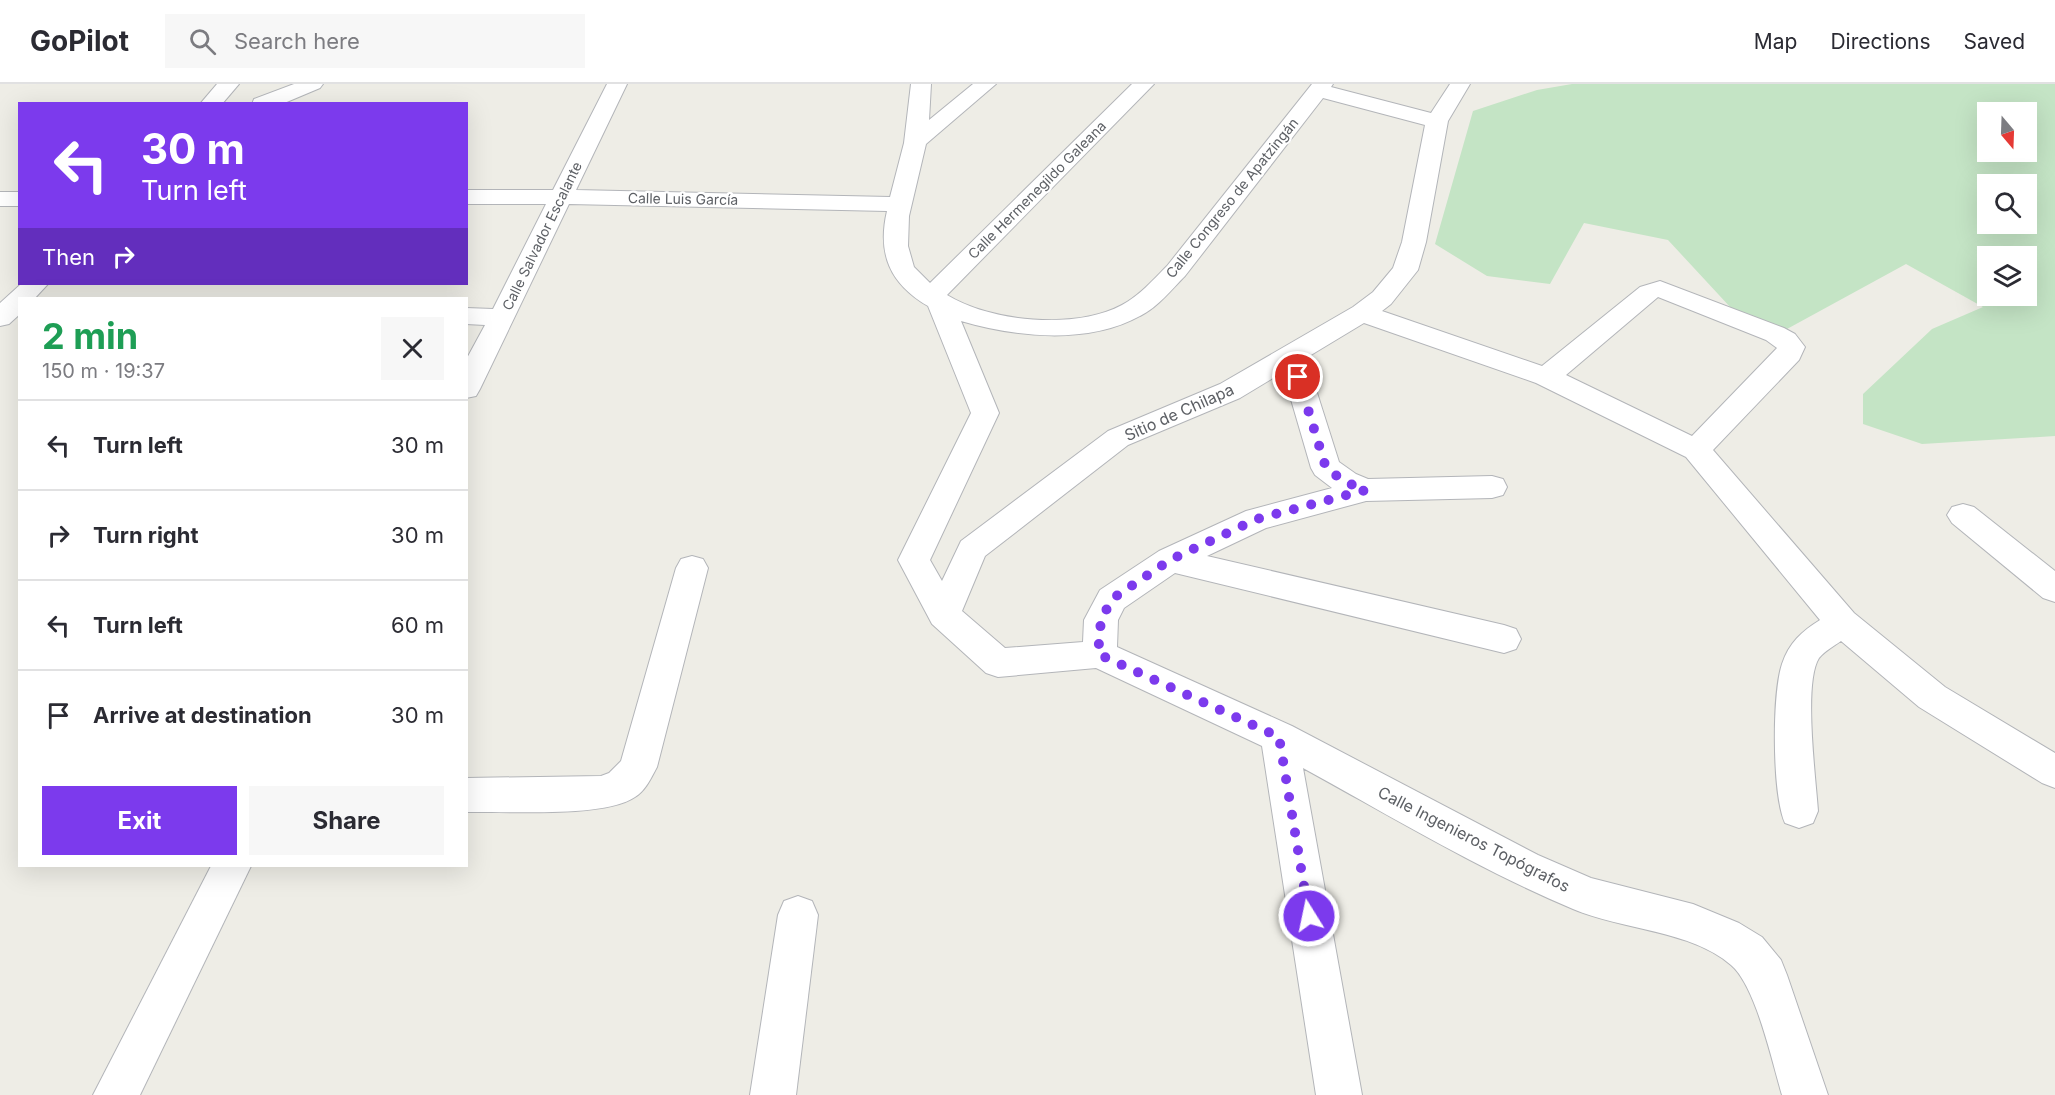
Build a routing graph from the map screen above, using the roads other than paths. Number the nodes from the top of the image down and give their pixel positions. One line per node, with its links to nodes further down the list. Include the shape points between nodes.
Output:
1 (229, 84): 9 (street)
2 (313, 84): 10 (street)
3 (617, 84): 14 (street, Calle Salvador Escalante)
4 (921, 84): 12 (street)
5 (986, 84): 12 (street)
6 (1144, 84): 21 (street, Calle Hermenegildo Galeana)
7 (1460, 84): 11 (street)
8 (1321, 87): 11 (street); 21 (street, Calle Congreso de Apatzingán, via 1176,271 1126,313 1094,323 1049,328 966,315)
9 (212, 102)
10 (267, 102)
11 (1437, 121): 22 (street, Sitio de Chilapa, via 1405,270 1382,298)
12 (915, 142): 17 (street)
13 (468, 197): 14 (street, Calle Luis García)
14 (561, 197): 17 (street, Calle Luis García); 24 (street, Calle Salvador Escalante)
15 (0, 199): 16 (street)
16 (18, 199)
17 (900, 204): 21 (street, via 898,259 909,279)
18 (34, 285): 19 (street)
19 (22, 297)
20 (18, 301): 25 (street)
21 (935, 301): 36 (street, via 985,413 914,560)
22 (1362, 313): 26 (street, Sitio de Chilapa); 27 (street)
23 (468, 316): 24 (street)
24 (502, 317): 28 (street, Calle Salvador Escalante)
25 (0, 318)
26 (1291, 354): 31 (street, via 1326,468 1345,482); 36 (street, Sitio de Chilapa, via 1230,391 1118,438 972,549)
27 (1546, 377): 29 (street); 29 (street, via 1649,292 1660,289 1785,340 1791,347 1789,354)
28 (468, 385)
29 (1696, 450): 37 (street)
30 (1492, 487): 31 (street)
31 (1366, 490): 33 (street, via 1257,519)
32 (1963, 515): 35 (street)
33 (1170, 560): 38 (street); 39 (street, via 1112,599 1101,620)
34 (692, 568): 42 (street, via 638,767 631,780 617,790 601,793)
35 (2055, 589)
36 (944, 615): 39 (street, via 998,663)
37 (1842, 622): 41 (street, via 1932,697); 43 (street, via 1805,651 1798,670 1794,692)
38 (1504, 639)
39 (1098, 654): 40 (street, Calle Ingenieros Topógrafos)
40 (1279, 737): 48 (street); 49 (street, Calle Ingenieros Topógrafos, via 1524,868 1588,896 1693,924 1747,951 1766,975)
41 (2055, 772)
42 (468, 795)
43 (1799, 811)
44 (230, 867): 46 (street)
45 (798, 915): 47 (street)
46 (116, 1095)
47 (773, 1095)
48 (1339, 1095)
49 (1805, 1095)

